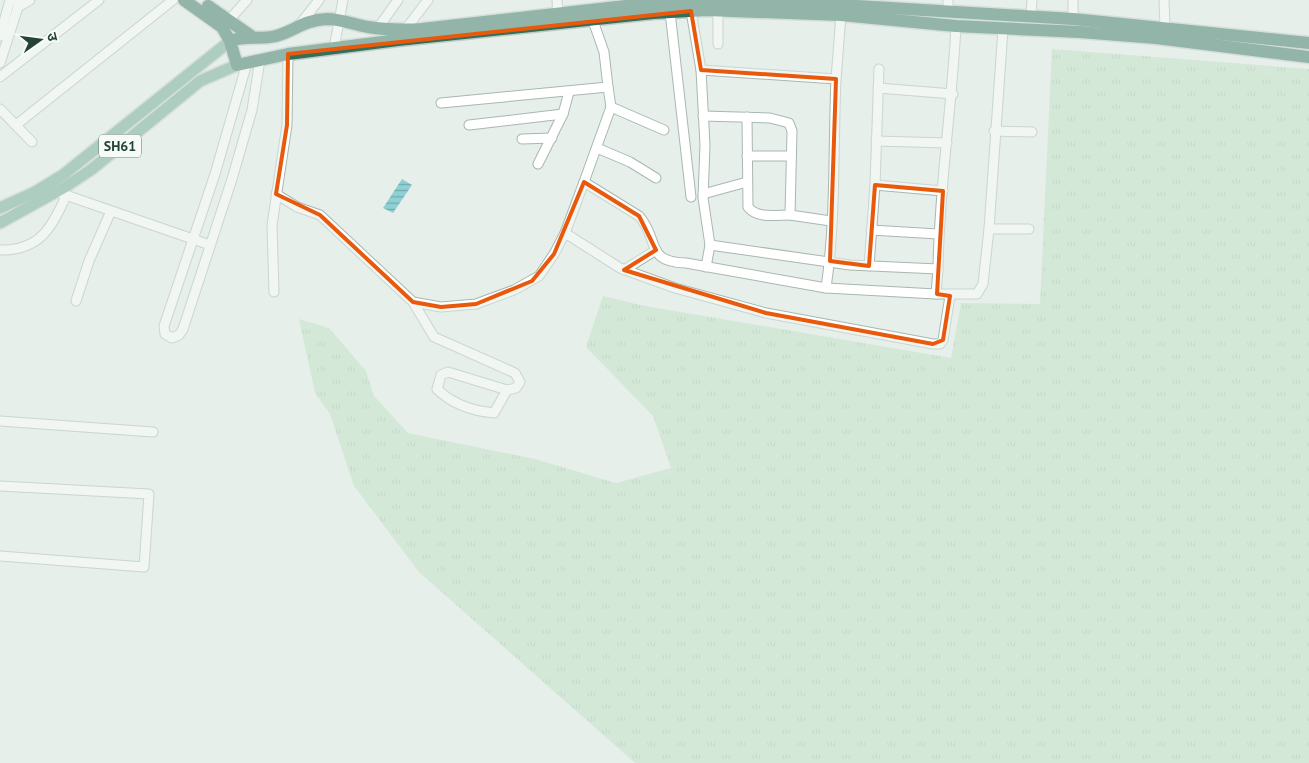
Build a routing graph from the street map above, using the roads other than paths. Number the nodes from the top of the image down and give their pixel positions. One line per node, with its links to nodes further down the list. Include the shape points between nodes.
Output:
1 (10, 0): 38 (street)
2 (30, 0): 18 (street)
3 (99, 0): 50 (street)
4 (174, 0): 62 (street)
5 (184, 0): 40 (highway, via 217,23)
6 (199, 0): 31 (highway)
7 (247, 0): 31 (street)
8 (320, 0): 32 (street)
9 (343, 0): 29 (street)
10 (398, 0): 35 (street)
11 (428, 0): 37 (street)
12 (557, 0): 25 (street)
13 (1032, 0): 28 (street)
14 (1073, 0): 30 (street)
15 (1164, 0): 34 (street)
16 (791, 1): 17 (highway); 26 (highway, via 690,2)
17 (806, 2): 19 (highway)
18 (18, 4): 46 (street)
19 (865, 4): 20 (highway)
20 (907, 5): 21 (highway)
21 (948, 6): 28 (highway)
22 (691, 11): 23 (highway); 24 (highway); 49 (street)
23 (718, 11): 27 (highway); 42 (street)
24 (670, 12): 26 (highway); 84 (street)
25 (558, 14): 26 (highway); 37 (highway)
26 (591, 15): 43 (highway); 52 (street, via 604,52)
27 (841, 15): 33 (highway); 51 (street)
28 (1031, 17): 30 (highway)
29 (341, 19): 32 (highway); 35 (highway); 43 (street)
30 (1073, 19): 34 (highway)
31 (229, 20): 39 (highway)
32 (301, 24): 39 (highway, via 276,36)
33 (956, 26): 36 (highway); 55 (street)
34 (1164, 27): 41 (highway)
35 (378, 28): 37 (highway)
36 (1003, 29): 45 (highway, via 1156,38); 65 (street)
37 (405, 30)
38 (0, 36)
39 (252, 36): 40 (highway)
40 (230, 40): 47 (highway); 85 (main road, SH61, via 63,175)
41 (1309, 43)
42 (718, 44)
43 (334, 48): 44 (highway)
44 (288, 54): 47 (highway); 82 (street, via 287,125)
45 (1309, 56)
46 (0, 63)
47 (248, 63): 81 (main road, SH61, via 200,82); 95 (street); 96 (street, via 252,110)
48 (878, 69): 53 (street)
49 (701, 70): 51 (street); 60 (street)
50 (0, 77)
51 (836, 78): 88 (street)
52 (608, 88): 54 (street); 57 (street)
53 (878, 88): 55 (street); 69 (street)
54 (569, 92): 56 (street); 59 (street)
55 (953, 94): 71 (street)
56 (441, 103)
57 (611, 107): 64 (street); 72 (street)
58 (0, 109): 62 (street)
59 (563, 114): 63 (street); 67 (street)
60 (703, 116): 61 (street); 83 (street)
61 (747, 117): 73 (street); 74 (street, via 789,123)
62 (16, 125): 70 (street)
63 (469, 125)
64 (664, 130)
65 (994, 131): 66 (street); 90 (street)
66 (1032, 132)
67 (552, 138): 68 (street); 75 (street)
68 (522, 139)
69 (876, 140): 71 (street); 79 (street)
70 (32, 142)
71 (947, 143): 80 (street)
72 (597, 148): 76 (street); 77 (street)
73 (747, 156): 74 (street); 78 (street)
74 (791, 156): 87 (street)
75 (538, 164)
76 (656, 178)
77 (584, 182): 93 (street); 99 (street, via 639,216)
78 (747, 182): 83 (street); 87 (street, via 748,207 752,212)
79 (875, 185): 80 (street); 92 (street)
80 (943, 191): 94 (street)
81 (61, 194): 86 (street); 89 (main road, SH61); 98 (street, via 55,222 45,234 22,249)
82 (276, 194): 106 (street, via 272,225); 110 (street, via 297,207 320,215)
83 (703, 194): 97 (street)
84 (691, 197)
85 (0, 208)
86 (111, 211): 95 (street); 109 (street)
87 (790, 215): 88 (street)
88 (831, 221): 100 (street)
89 (0, 224)
90 (989, 229): 91 (street); 108 (street, via 981,291)
91 (1029, 229)
92 (871, 230): 94 (street); 101 (street)
93 (565, 233): 104 (street); 110 (street, via 539,276 514,290 461,306 441,307)
94 (938, 234): 103 (street)
95 (192, 240): 96 (street); 96 (street, via 164,326 165,334 172,338 179,336 183,329)
96 (210, 245)
97 (710, 245): 100 (street); 102 (street)
98 (0, 250)
99 (656, 250): 102 (street, via 663,259); 104 (street)
100 (830, 261): 101 (street); 105 (street)
101 (868, 266): 103 (street)
102 (706, 267): 105 (street)
103 (938, 269): 107 (street)
104 (624, 270): 108 (street, via 766,313 933,344 940,344 943,340)
105 (826, 288): 107 (street)
106 (274, 292)
107 (936, 294): 108 (street)
108 (950, 296)
109 (76, 300)
110 (413, 302): 111 (street, via 434,337 515,373 519,385)
111 (507, 390): 111 (street, via 448,372 441,375 437,383 437,389 445,396 484,413 494,414)
112 (0, 421): 113 (street)
113 (153, 432)
114 (0, 486): 115 (street, via 149,494 144,567)
115 (0, 556)

